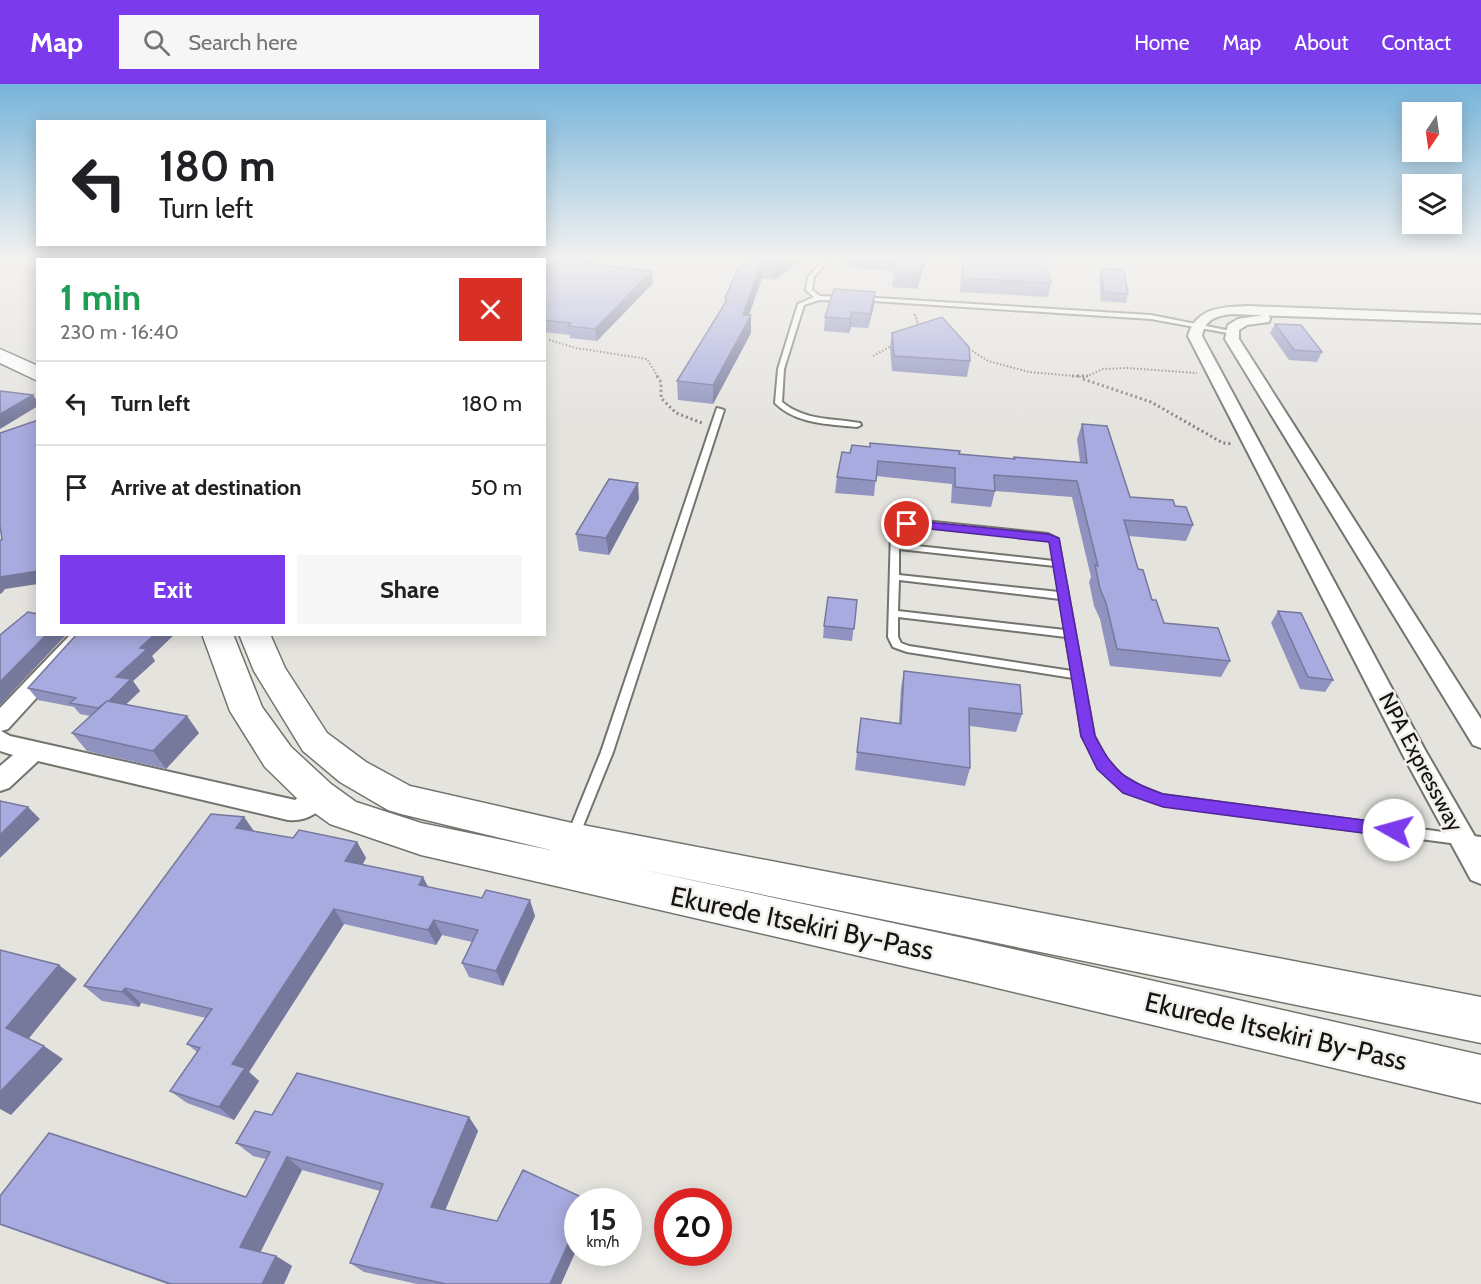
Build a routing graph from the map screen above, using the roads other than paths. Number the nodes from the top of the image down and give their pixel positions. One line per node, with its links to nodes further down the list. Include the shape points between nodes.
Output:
1 (798, 315): 14 (lane, via 782,369 778,403 803,418)
2 (1117, 315): 6 (lane)
3 (1207, 315): 6 (street)
4 (1377, 315): 5 (street)
5 (1481, 319)
6 (1196, 325): 8 (lane); 32 (street, NPA Expressway, via 1195,336 1378,684)
7 (1481, 328): 8 (street, via 1256,319 1243,322)
8 (1233, 332): 26 (street, via 1232,339)
9 (0, 339): 11 (main road)
10 (0, 355): 12 (main road)
11 (36, 357)
12 (36, 374)
13 (720, 410): 31 (lane, via 607,752)
14 (857, 425)
15 (894, 546): 16 (lane); 16 (lane, via 895,531 907,524 970,529 1052,539 1056,542); 17 (lane)
16 (1059, 564): 18 (lane)
17 (894, 577): 18 (lane); 19 (lane)
18 (1064, 596): 20 (lane)
19 (893, 613): 20 (lane); 24 (lane, via 894,641 907,649)
20 (1070, 634): 24 (lane)
21 (83, 636): 25 (street)
22 (218, 636): 30 (main road, Ekurede Itsekiri By-Pass, via 247,711 278,757)
23 (255, 636): 31 (main road, Ekurede Itsekiri By-Pass, via 270,671 315,742 353,772 401,799)
24 (1076, 675): 32 (lane, via 1088,736 1102,765 1129,788 1163,800)
25 (0, 723)
26 (1481, 739)
27 (0, 740): 28 (street)
28 (33, 751): 29 (street); 30 (street, via 277,809 300,812)
29 (0, 781)
30 (318, 795): 35 (main road, Ekurede Itsekiri By-Pass, via 343,813 421,839)
31 (572, 839): 34 (main road, Ekurede Itsekiri By-Pass)
32 (1472, 841): 33 (street, NPA Expressway)
33 (1481, 872)
34 (1478, 1025)
35 (1481, 1079)

